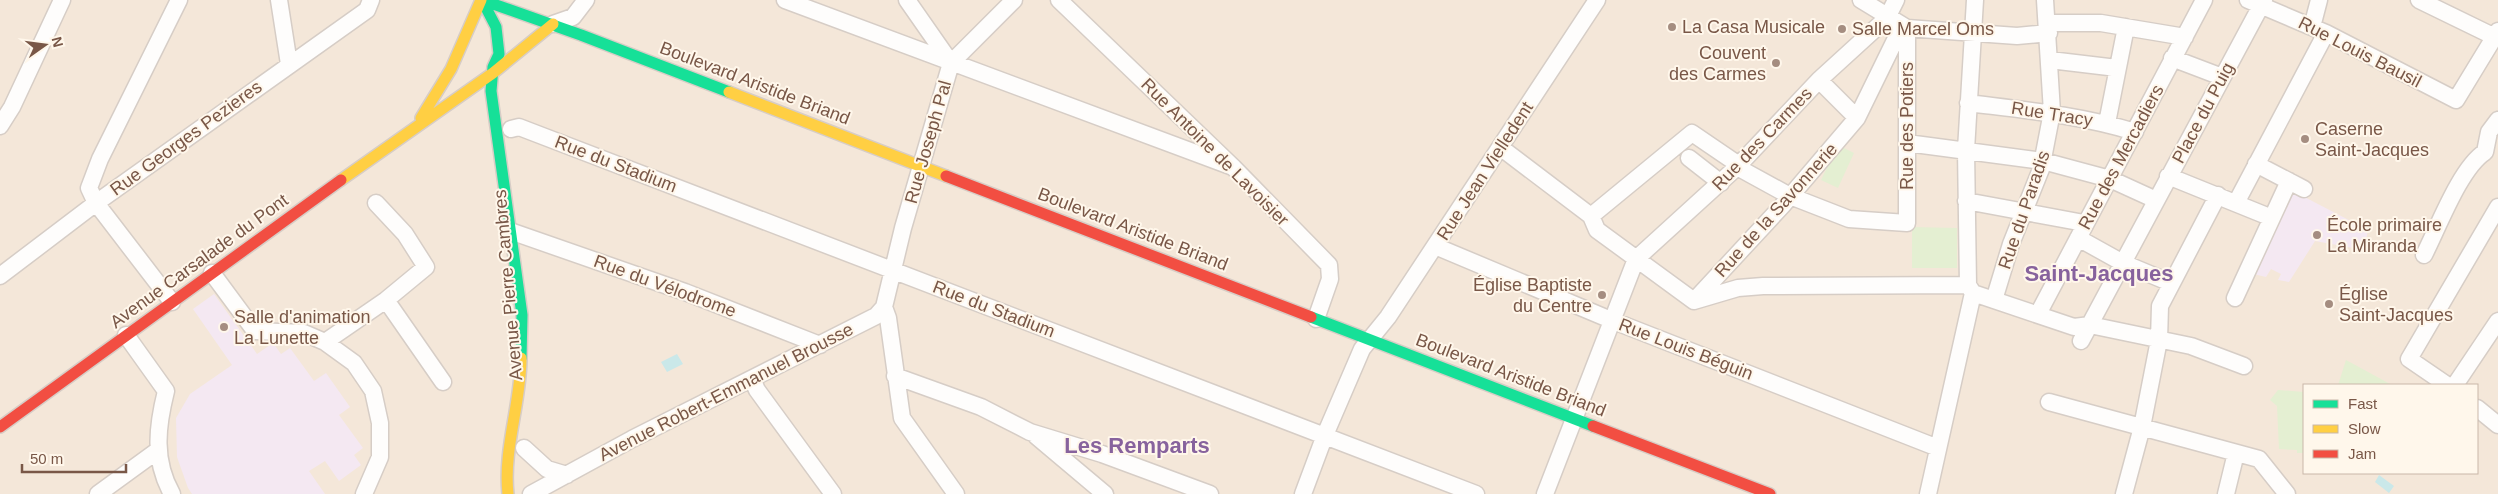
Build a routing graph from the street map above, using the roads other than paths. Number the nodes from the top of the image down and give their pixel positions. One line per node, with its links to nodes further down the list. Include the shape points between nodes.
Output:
1 (62, 0): 49 (street)
2 (180, 0): 70 (street, via 100,159 90,188)
3 (279, 0): 35 (street)
4 (371, 0): 35 (street, Rue Georges Pezieres, via 367,10)
5 (482, 0): 22 (main road, Boulevard Aristide Briand); 25 (main road); 37 (main road, Avenue Pierre Cambres, via 496,27 500,54); 47 (main road, Avenue Carsalade du Pont, via 451,69)
6 (586, 0): 22 (street, via 573,17)
7 (785, 0): 34 (street)
8 (907, 0): 34 (street)
9 (1014, 0): 34 (street, Rue Joseph Pal)
10 (1059, 0): 60 (street, Rue Antoine de Lavoisier)
11 (1597, 0): 53 (street, Rue Jean Vielledent)
12 (1861, 0): 21 (street)
13 (1896, 0): 21 (street)
14 (1975, 0): 28 (street)
15 (2041, 0): 16 (street)
16 (2045, 0): 26 (street, Rue du Paradis)
17 (2204, 0): 30 (street, Rue des Mercadiers)
18 (2319, 0): 27 (street)
19 (2419, 0): 29 (street)
20 (2258, 1): 27 (street, Rue Louis Bausil); 38 (street, Place du Puig)
21 (1887, 18): 23 (street); 39 (street, Rue des Carmes)
22 (553, 24): 37 (main road, Avenue Carsalade du Pont); 58 (main road, Boulevard Aristide Briand)
23 (1905, 27): 28 (street); 45 (street, Rue de la Savonnerie); 52 (street, Rue des Potiers)
24 (2126, 27): 26 (street, via 2101,23); 30 (street); 36 (street)
25 (481, 28)
26 (2048, 28): 28 (street, via 2017,36); 33 (street, Rue du Paradis)
27 (2319, 30): 29 (street, Rue Louis Bausil, via 2456,100); 57 (street)
28 (1973, 34): 42 (street)
29 (2496, 34)
30 (2185, 37): 32 (street, Rue des Mercadiers)
31 (485, 55): 37 (main road, via 486,63)
32 (2172, 58): 38 (street); 51 (street, Rue des Mercadiers)
33 (2050, 60): 36 (street); 44 (street, Rue du Paradis)
34 (951, 63): 58 (street, Rue Joseph Pal); 60 (street)
35 (288, 64): 70 (street, Rue Georges Pezieres)
36 (2117, 68): 48 (street)
37 (493, 72): 40 (main road); 41 (main road, Avenue Carsalade du Pont); 78 (main road, Avenue Pierre Cambres, via 490,118)
38 (2222, 77): 61 (street, Place du Puig)
39 (1819, 80): 45 (street); 59 (street, Rue des Carmes)
40 (504, 86)
41 (455, 100): 43 (main road); 47 (main road, Avenue Carsalade du Pont)
42 (1968, 103): 44 (street, Rue Tracy); 54 (street)
43 (470, 108)
44 (2052, 112): 48 (street, Rue Tracy); 56 (street, Rue du Paradis)
45 (1857, 118): 67 (street, Rue de la Savonnerie)
46 (2498, 120): 81 (street, via 2489,132 2485,152 2475,159 2459,185)
47 (419, 123): 85 (main road, Avenue Carsalade du Pont)
48 (2107, 123): 51 (street, Rue Tracy)
49 (0, 126)
50 (511, 129): 84 (street, Rue du Stadium, via 519,127)
51 (2135, 132): 62 (street, Rue des Mercadiers)
52 (1906, 143): 54 (street); 67 (street, Rue des Potiers, via 1907,223 1849,219)
53 (1500, 147): 75 (street); 80 (street, Rue Jean Vielledent)
54 (1966, 150): 56 (street); 69 (street)
55 (1689, 158): 64 (street)
56 (2043, 160): 62 (street); 74 (street, Rue du Paradis)
57 (2256, 164): 63 (street); 72 (street)
58 (922, 166): 84 (street, Rue Joseph Pal); 96 (main road, Boulevard Aristide Briand)
59 (1738, 166): 64 (street, Rue des Carmes); 67 (street); 75 (street, via 1692,133)
60 (1233, 167): 96 (street, Rue Antoine de Lavoisier, via 1329,265 1330,279)
61 (2168, 176): 66 (street, Place du Puig); 68 (street)
62 (2110, 179): 68 (street); 77 (street, Rue des Mercadiers)
63 (2289, 182): 65 (street); 76 (street)
64 (1721, 183): 82 (street, Rue des Carmes)
65 (2304, 190)
66 (2218, 195): 72 (street, Place du Puig); 87 (street)
67 (1790, 196): 92 (street, Rue de la Savonnerie)
68 (2156, 200): 83 (street)
69 (1966, 201): 74 (street); 88 (street)
70 (96, 203): 86 (street, Rue Georges Pezieres); 93 (street)
71 (376, 203): 90 (street, via 405,234 426,267)
72 (2236, 203): 76 (street, Place du Puig)
73 (2498, 207): 111 (street, via 2409,359)
74 (2026, 211): 77 (street); 91 (street, Rue du Paradis)
75 (1591, 216): 82 (street, via 1597,230)
76 (2272, 218): 89 (street)
77 (2084, 223): 79 (street, Rue des Mercadiers)
78 (521, 238): 105 (street, Rue du Vélodrome, via 685,292); 106 (main road, Avenue Pierre Cambres); 130 (main road, Avenue Pierre Cambres, via 521,383 506,474)
79 (2078, 238): 83 (street); 95 (street, Rue des Mercadiers)
80 (1435, 246): 97 (street, Rue Louis Béguin); 101 (street, Rue Jean Vielledent)
81 (2424, 255)
82 (1636, 259): 92 (street); 97 (street)
83 (2124, 263): 87 (street); 99 (street)
84 (893, 270): 94 (street, Rue Joseph Pal); 120 (street, Rue du Stadium)
85 (212, 273): 93 (main road, Avenue Carsalade du Pont); 104 (street, via 255,330 304,333)
86 (0, 276)
87 (2171, 283): 102 (street, via 2160,306)
88 (1971, 289): 91 (street); 92 (street, via 1763,286 1738,288); 122 (street)
89 (2235, 298)
90 (386, 300): 104 (street); 110 (street)
91 (1994, 300): 95 (street)
92 (1694, 301)
93 (172, 302): 100 (main road, Avenue Carsalade du Pont)
94 (884, 307): 105 (street, Avenue Robert-Emmanuel Brousse, via 876,316); 108 (street)
95 (2038, 314): 99 (street, via 2074,327)
96 (1316, 319): 101 (main road, Boulevard Aristide Briand)
97 (1612, 320): 115 (street); 122 (street, Rue Louis Béguin)
98 (2498, 321): 112 (street)
99 (2090, 325): 102 (street); 103 (street)
100 (126, 335): 117 (main road, Avenue Carsalade du Pont); 123 (street, via 166,391 158,423)
101 (1371, 340): 115 (main road, Boulevard Aristide Briand); 120 (street, Rue Jean Vielledent, via 1362,349)
102 (2159, 340): 107 (street, via 2191,346); 118 (street)
103 (2081, 341)
104 (325, 342): 129 (street, via 354,362 373,391 380,423 380,457)
105 (820, 345): 109 (street, Avenue Robert-Emmanuel Brousse)
106 (533, 363)
107 (2244, 366)
108 (895, 376): 119 (street, via 981,407); 133 (street, via 902,418)
109 (752, 379): 125 (street, Avenue Robert-Emmanuel Brousse); 132 (street)
110 (443, 382)
111 (2446, 384)
112 (2456, 384)
113 (2049, 402): 118 (street)
114 (2478, 409): 116 (street)
115 (1573, 418): 138 (street); 139 (main road, Boulevard Aristide Briand)
116 (2498, 425)
117 (0, 427)
118 (2142, 427): 124 (street); 141 (street)
119 (1030, 432): 134 (street); 135 (street, via 1102,454)
120 (1325, 435): 136 (street, Rue Jean Vielledent); 137 (street, Rue du Stadium)
121 (524, 448): 125 (street, via 547,469)
122 (1938, 448): 140 (street)
123 (157, 450): 127 (street); 128 (street, via 165,482)
124 (2236, 453): 142 (street); 143 (street, via 2259,459)
125 (567, 475): 131 (street, Avenue Robert-Emmanuel Brousse)
126 (519, 477): 130 (main road, Avenue Pierre Cambres)
127 (98, 494)
128 (172, 494)
129 (364, 494)
130 (509, 494)
131 (531, 494)
132 (833, 494)
133 (956, 494)
134 (1105, 494)
135 (1210, 494)
136 (1303, 494)
137 (1476, 494)
138 (1545, 494)
139 (1770, 494)
140 (1928, 494)
141 (2124, 494)
142 (2226, 494)
143 (2288, 494)

